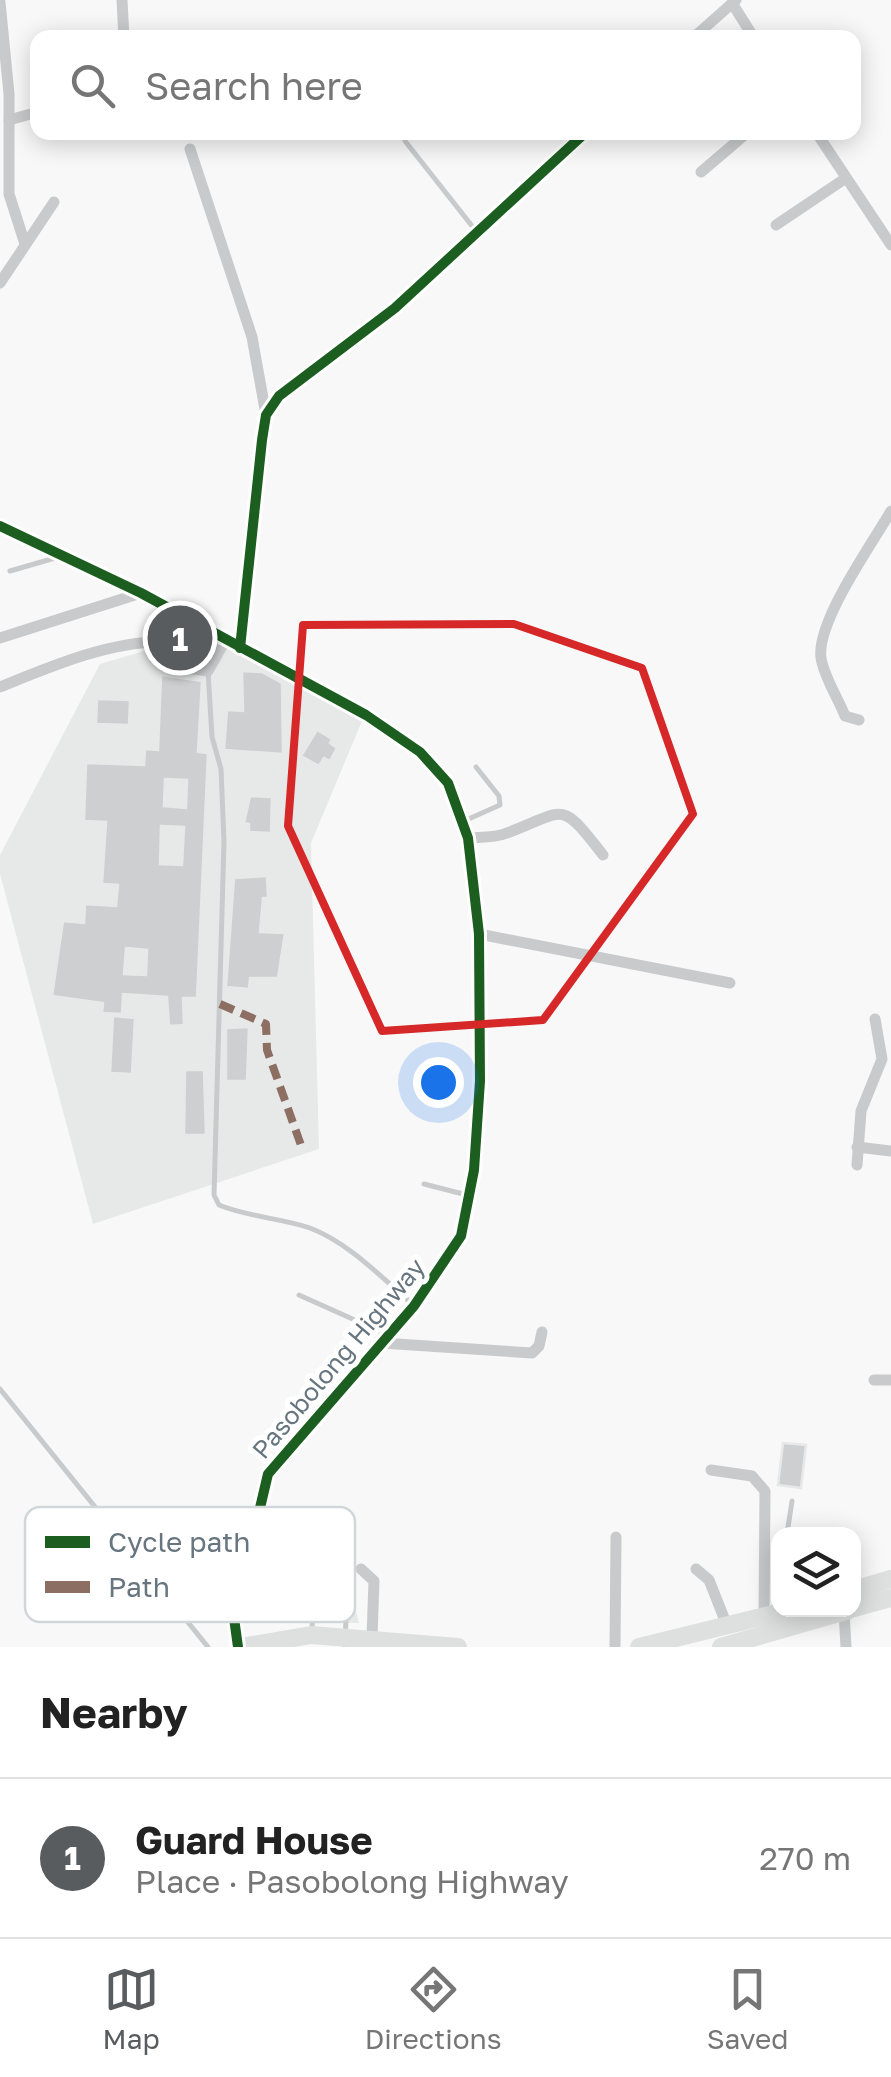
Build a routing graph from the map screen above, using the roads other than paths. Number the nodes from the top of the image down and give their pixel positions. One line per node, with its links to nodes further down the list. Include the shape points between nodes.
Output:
1 (122, 0): 4 (street)
2 (0, 2): 8 (street)
3 (734, 2): 5 (street); 6 (street)
4 (124, 30)
5 (703, 30)
6 (750, 30)
7 (30, 114): 8 (street)
8 (9, 120): 19 (street, via 9,194)
9 (577, 140): 18 (street)
10 (739, 140): 14 (street)
11 (821, 140): 15 (street)
12 (405, 141): 18 (lane)
13 (190, 148): 22 (street, via 252,337)
14 (701, 172)
15 (846, 178): 17 (street); 20 (street)
16 (54, 202): 19 (street)
17 (776, 225)
18 (478, 233): 22 (street, via 384,317 292,384)
19 (25, 244): 21 (street)
20 (891, 245)
21 (0, 283)
22 (266, 416): 30 (street)
23 (891, 512): 33 (street, via 822,645 845,716)
24 (0, 526): 25 (street, Pasobolong Highway)
25 (60, 557): 26 (lane); 27 (street, Pasobolong Highway)
26 (10, 571)
27 (141, 593): 28 (street); 29 (street, Pasobolong Highway)
28 (0, 638)
29 (226, 640): 30 (street, Pasobolong Highway); 31 (street)
30 (240, 648): 35 (street, Pasobolong Highway, via 366,715 420,752 448,784)
31 (208, 672): 32 (street, via 188,668 165,642 150,642); 47 (lane, via 224,841 214,1196 234,1212 329,1237)
32 (0, 687)
33 (859, 720)
34 (476, 767): 35 (lane, via 500,805)
35 (464, 821): 36 (street, Pasobolong Highway)
36 (468, 838): 37 (street, via 505,835 540,815 556,814 579,824); 38 (street, Pasobolong Highway)
37 (603, 855)
38 (480, 934): 39 (street); 45 (street, Pasobolong Highway, via 480,1081)
39 (730, 984)
40 (875, 1019): 41 (street, via 882,1059 860,1111)
41 (857, 1147): 42 (street); 43 (street)
42 (891, 1151)
43 (857, 1165)
44 (424, 1184): 45 (lane)
45 (470, 1196): 47 (street, Pasobolong Highway, via 461,1236)
46 (299, 1295): 49 (lane)
47 (414, 1306): 49 (street, Pasobolong Highway)
48 (542, 1332): 49 (street, via 532,1353)
49 (385, 1339): 56 (street, Pasobolong Highway, via 268,1474)
50 (874, 1380): 51 (street)
51 (891, 1380)
52 (0, 1389): 55 (lane)
53 (710, 1470): 67 (street, via 752,1476 765,1491)
54 (792, 1501): 57 (lane)
55 (95, 1507)
56 (260, 1507)
57 (788, 1527)
58 (616, 1537): 79 (street)
59 (360, 1569): 72 (street, via 374,1581)
60 (696, 1569): 75 (street, via 709,1580)
61 (891, 1579): 62 (highway)
62 (861, 1588)
63 (861, 1590): 64 (street)
64 (891, 1597): 65 (highway)
65 (861, 1606)
66 (771, 1615): 67 (highway)
67 (764, 1617): 75 (highway)
68 (822, 1617): 75 (highway)
69 (848, 1617): 81 (street)
70 (188, 1622): 76 (lane)
71 (235, 1622): 77 (street, Pasobolong Highway)
72 (372, 1637): 74 (highway); 78 (highway)
73 (311, 1641): 74 (highway); 77 (highway)
74 (345, 1641)
75 (728, 1641): 80 (highway)
76 (208, 1647)
77 (240, 1647)
78 (458, 1647)
79 (615, 1647)
80 (639, 1647)
81 (846, 1647)

